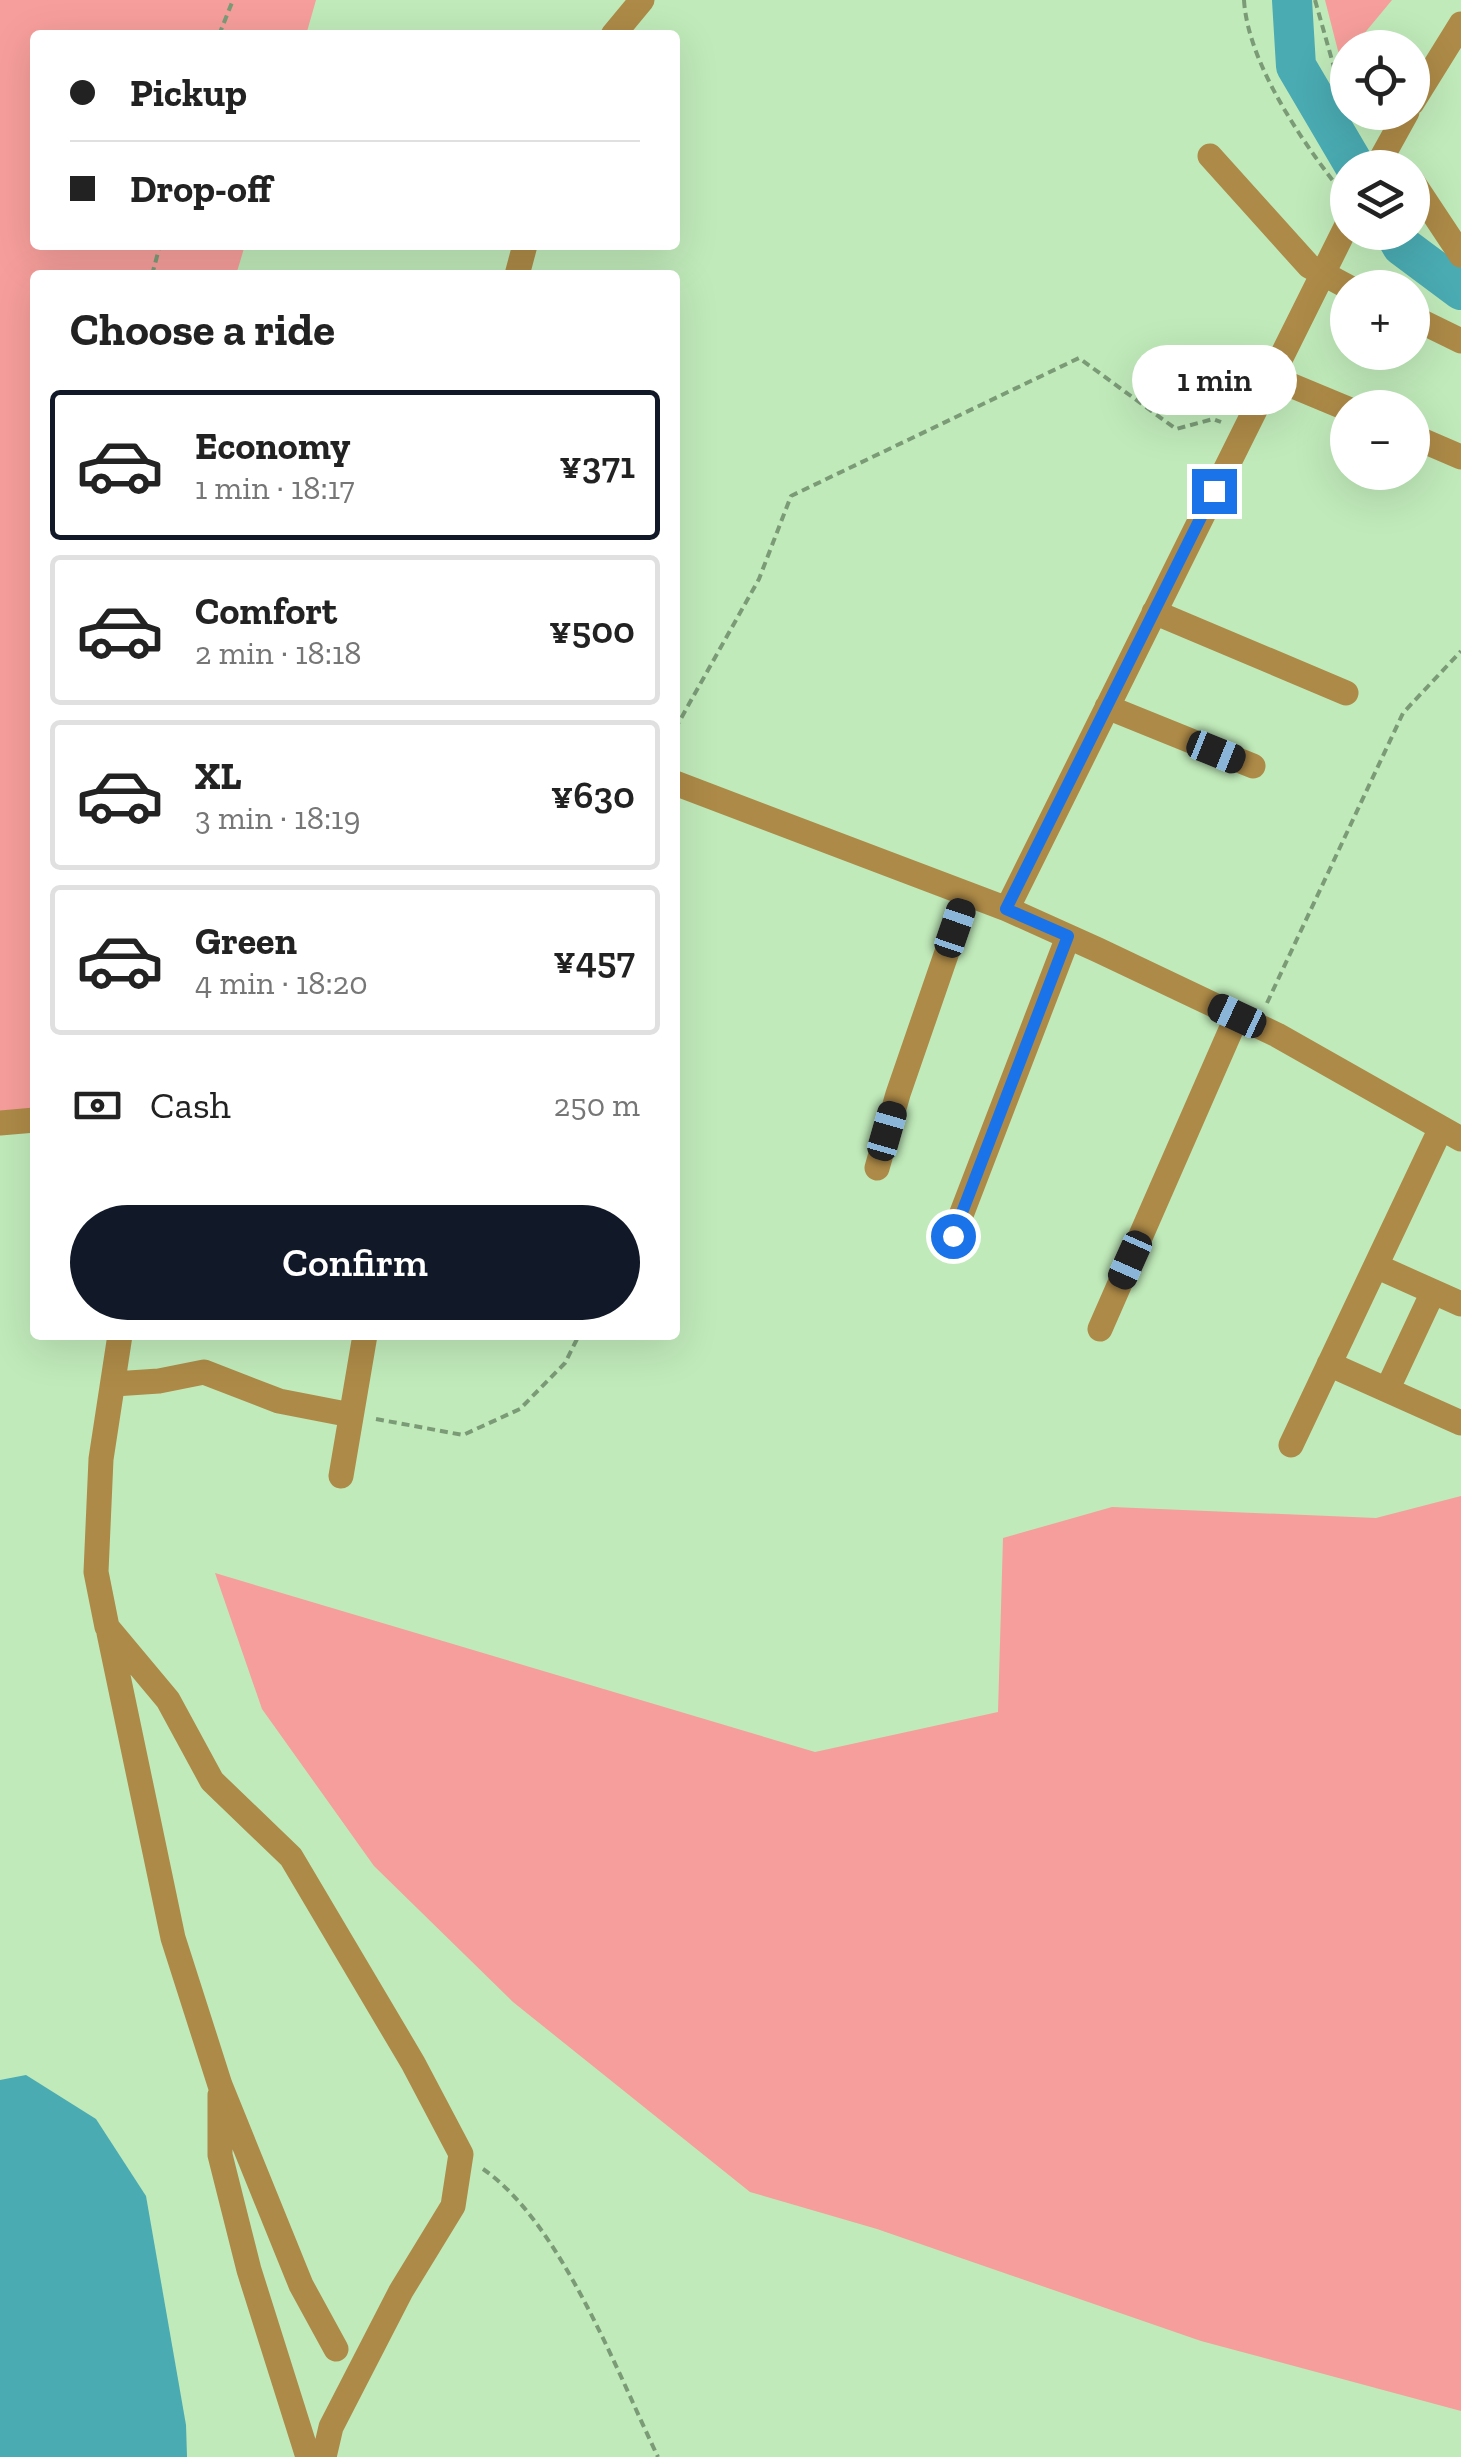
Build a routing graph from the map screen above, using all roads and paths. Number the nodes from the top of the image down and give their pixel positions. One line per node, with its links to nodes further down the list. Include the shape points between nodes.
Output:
1 (233, 0): 6 (path)
2 (642, 0): 7 (street)
3 (1244, 0): 15 (path, via 1246,24 1299,138)
4 (1314, 0): 8 (path)
5 (1461, 24): 9 (street)
6 (221, 30)
7 (617, 30)
8 (1330, 54)
9 (1430, 73)
10 (1397, 130): 11 (street)
11 (1390, 144): 12 (street); 13 (street)
12 (1386, 150)
13 (1394, 150)
14 (1210, 156): 19 (street)
15 (1330, 177)
16 (1430, 209): 18 (street)
17 (1334, 250): 19 (street)
18 (1461, 256)
19 (1322, 274): 20 (street); 23 (street)
20 (1330, 278)
21 (1430, 326): 22 (street)
22 (1461, 341)
23 (1271, 378): 24 (street); 25 (street)
24 (1330, 402)
25 (1244, 431): 28 (street); 32 (path, via 1214,419 1176,429 1079,358 790,496 758,579)
26 (1430, 443): 27 (street)
27 (1461, 456)
28 (1154, 612): 30 (street); 31 (street)
29 (1461, 652): 38 (path, via 1403,713)
30 (1346, 694)
31 (1107, 707): 33 (street); 36 (street)
32 (680, 720)
33 (1253, 766)
34 (680, 785): 35 (street)
35 (967, 894): 36 (street); 42 (street)
36 (1006, 909): 37 (street)
37 (1068, 936): 38 (street); 43 (street)
38 (1247, 1021): 41 (street); 47 (street)
39 (30, 1120): 40 (street)
40 (0, 1123)
41 (1451, 1134): 44 (street)
42 (877, 1168)
43 (953, 1236)
44 (1376, 1266): 45 (street); 51 (street)
45 (1433, 1292): 46 (street); 53 (street)
46 (1461, 1304)
47 (1100, 1329)
48 (119, 1340): 52 (street)
49 (364, 1340): 54 (street)
50 (576, 1340): 54 (path, via 565,1363 520,1408 463,1436)
51 (1329, 1364): 53 (street); 56 (street)
52 (114, 1384): 54 (street, via 204,1372 279,1401); 58 (street, via 101,1459 96,1572)
53 (1387, 1390): 55 (street)
54 (351, 1414): 57 (street)
55 (1461, 1423)
56 (1292, 1444)
57 (341, 1476)
58 (108, 1627): 59 (street, via 173,1938); 60 (street, via 168,1700 212,1780 291,1858)
59 (220, 2084): 61 (street, via 301,2285); 62 (street, via 220,2155)
60 (461, 2154): 63 (street, via 452,2206 400,2291 340,2410); 64 (path, via 505,2184 572,2276)
61 (336, 2349)
62 (308, 2457)
63 (324, 2457)
64 (658, 2457)

